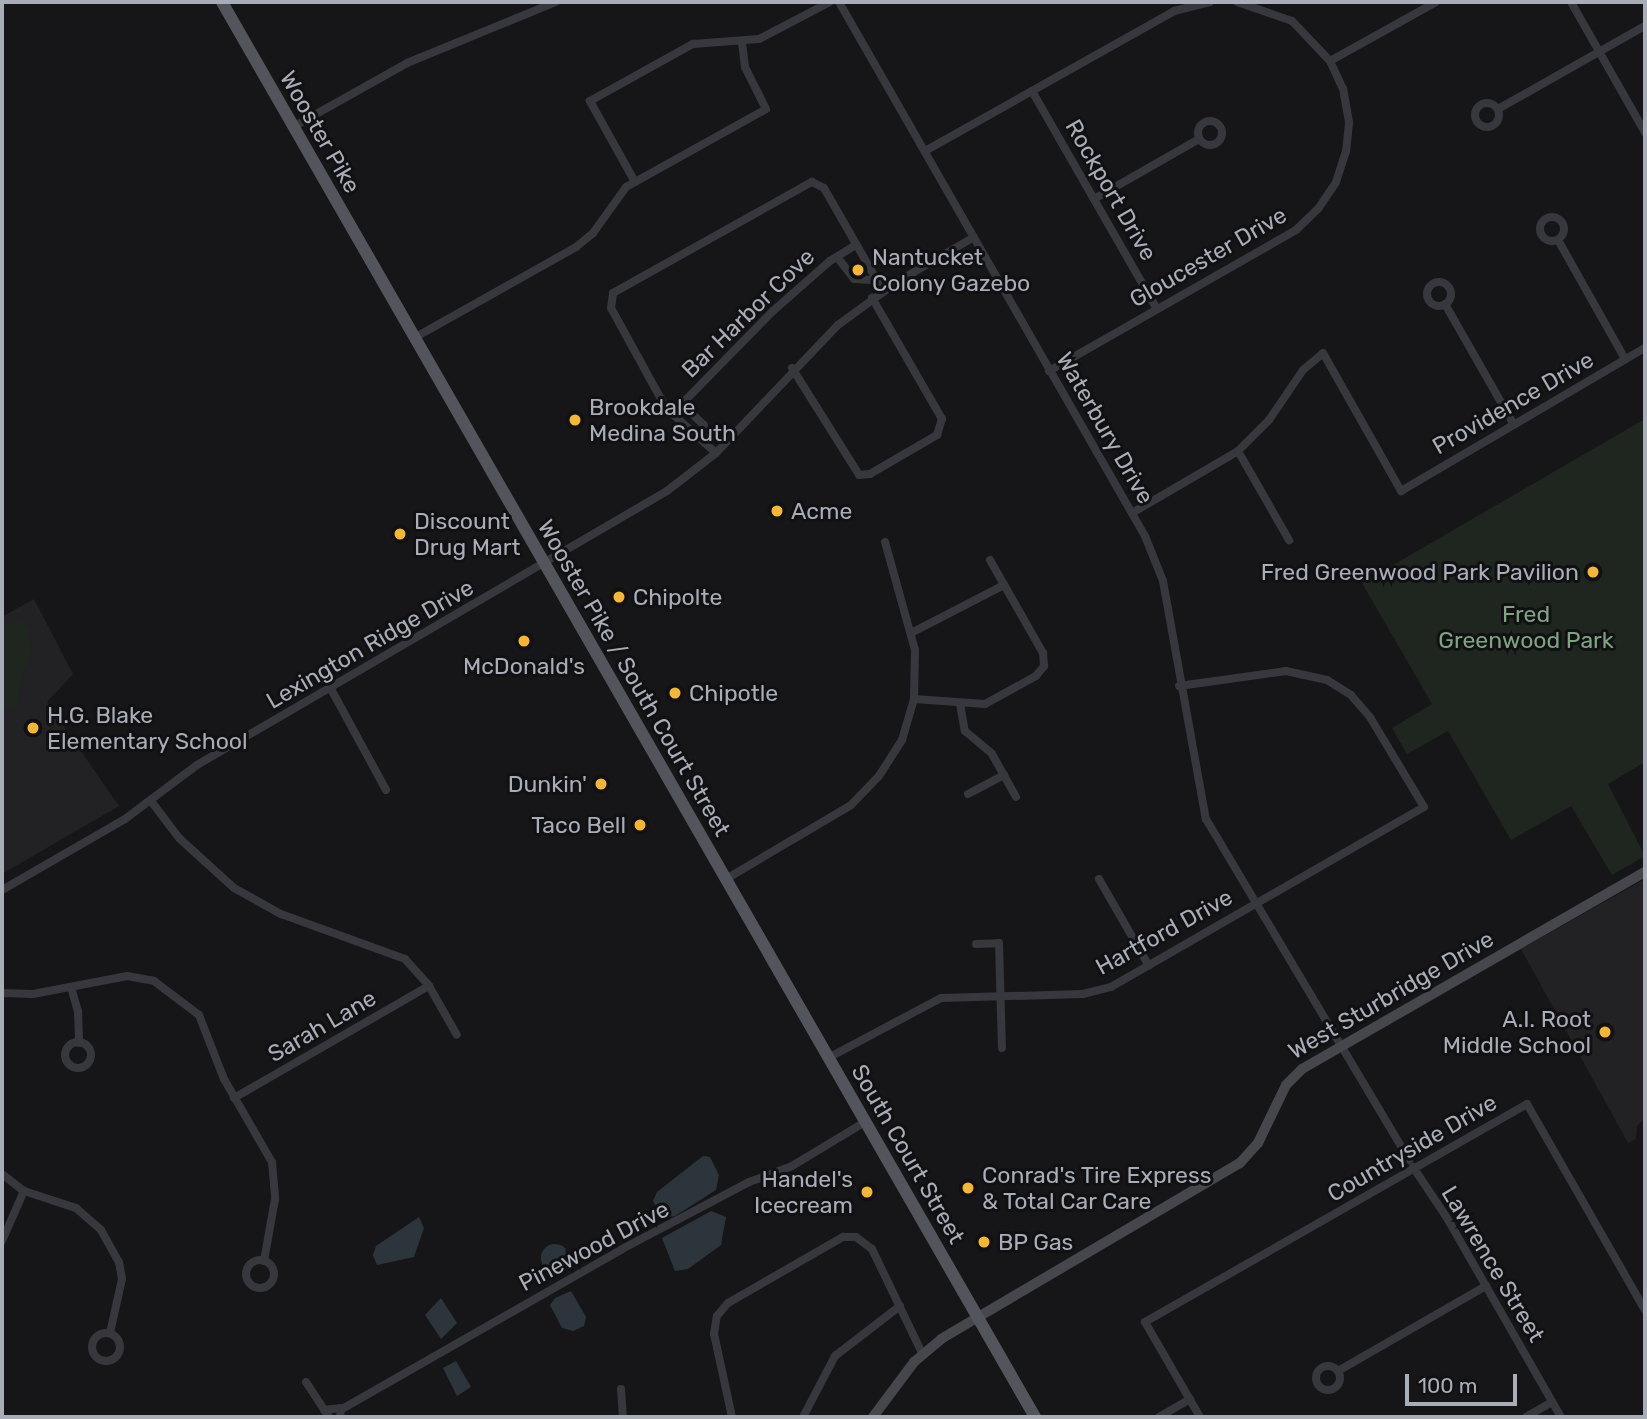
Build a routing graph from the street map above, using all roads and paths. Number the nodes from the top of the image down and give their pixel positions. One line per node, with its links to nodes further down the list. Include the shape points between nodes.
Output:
1 (222, 2): 17 (main road, Wooster Pike)
2 (530, 2): 10 (street)
3 (556, 2): 10 (street)
4 (830, 2): 12 (street, via 768,36)
5 (839, 2): 20 (street, Waterbury Drive)
6 (1210, 2): 15 (street, via 1174,11)
7 (1237, 2): 14 (street, via 1292,21)
8 (1436, 2): 14 (street)
9 (1571, 2): 13 (street)
10 (534, 10): 17 (street, via 407,63)
11 (1645, 26): 13 (street)
12 (741, 42): 21 (street, via 744,67 766,109); 21 (street, via 696,43 590,101)
13 (1600, 52): 16 (street); 18 (street)
14 (1330, 61): 32 (street, Gloucester Drive, via 1343,89 1349,122 1344,160 1328,197 1296,230)
15 (1032, 91): 20 (street); 22 (street, Rockport Drive)
16 (1498, 109)
17 (293, 127): 28 (main road, Wooster Pike)
18 (1645, 132)
19 (1199, 139): 22 (street)
20 (925, 152): 23 (street, Waterbury Drive)
21 (635, 182): 33 (street, via 618,194 584,241)
22 (1094, 199): 32 (street, Rockport Drive)
23 (974, 237): 29 (street, Lexington Ridge Drive); 37 (street, Waterbury Drive)
24 (1558, 240): 35 (street)
25 (856, 246): 26 (street, Bar Harbor Cove); 27 (street); 39 (street, via 824,188 808,183 613,293 611,309)
26 (837, 257): 27 (street, via 854,279); 38 (street, Bar Harbor Cove, via 773,312)
27 (876, 280): 29 (street)
28 (382, 282): 33 (main road, Wooster Pike / South Court Street)
29 (883, 291): 30 (street, Lexington Ridge Drive)
30 (872, 298): 36 (street, Lexington Ridge Drive); 36 (street, via 942,419 937,435 870,474 857,474)
31 (1445, 304): 40 (street)
32 (1157, 309): 37 (street, Gloucester Drive)
33 (414, 338): 48 (main road, Wooster Pike / South Court Street)
34 (1645, 348): 35 (street, Providence Drive)
35 (1625, 359): 40 (street, Providence Drive)
36 (792, 368): 43 (street, Lexington Ridge Drive)
37 (1049, 371): 44 (street, Waterbury Drive)
38 (682, 404): 39 (street, Bar Harbor Cove); 41 (street, via 704,425)
39 (672, 414): 41 (street)
40 (1514, 425): 42 (street, Providence Drive, via 1401,491 1323,353 1303,370 1269,420)
41 (705, 443): 43 (street)
42 (1238, 451): 44 (street); 45 (street)
43 (716, 453): 48 (street, Lexington Ridge Drive, via 637,511)
44 (1132, 513): 51 (street, Waterbury Drive, via 1163,581)
45 (1289, 540)
46 (885, 542): 50 (street)
47 (990, 560): 49 (street)
48 (545, 566): 52 (street, Lexington Ridge Drive); 61 (main road, Wooster Pike / South Court Street)
49 (1004, 585): 50 (street); 54 (street, via 1043,653 1044,666 1036,676 990,701)
50 (911, 633): 53 (street)
51 (1179, 686): 64 (street, Waterbury Drive, via 1201,806); 64 (street, Hartford Drive, via 1286,671 1327,680 1351,695 1370,716 1423,807)
52 (331, 689): 56 (street); 59 (street, Lexington Ridge Drive, via 197,765)
53 (914, 699): 54 (street); 61 (street, via 898,747 865,792 834,816)
54 (960, 704): 55 (street, via 965,731 989,752)
55 (1004, 775): 57 (street); 58 (street)
56 (386, 790)
57 (968, 794)
58 (1016, 797)
59 (151, 801): 63 (street, Lexington Ridge Drive); 67 (street, via 179,838 234,888 281,914 396,953)
60 (1645, 872): 73 (street, West Sturbridge Drive)
61 (726, 879): 75 (main road, Wooster Pike / South Court Street)
62 (1100, 879): 66 (street)
63 (2, 890)
64 (1257, 902): 66 (street, Hartford Drive); 73 (street, Lawrence Street)
65 (976, 944): 70 (street, via 999,943)
66 (1149, 966): 70 (street, Hartford Drive, via 1100,991)
67 (429, 986): 71 (street); 76 (street, Sarah Lane)
68 (71, 987): 69 (street); 72 (street); 76 (street, via 98,978 127,976 154,981 175,994 199,1015)
69 (2, 993)
70 (1000, 995): 74 (street); 75 (street, Hartford Drive, via 951,996 930,1002)
71 (457, 1035)
72 (79, 1043)
73 (1342, 1046): 78 (street, Lawrence Street); 86 (street, West Sturbridge Drive, via 1302,1069 1286,1085 1258,1143 1230,1170)
74 (1002, 1048)
75 (828, 1058): 77 (main road, South Court Street)
76 (234, 1098): 82 (street, via 272,1162 275,1179)
77 (865, 1122): 86 (main road, South Court Street); 94 (street, Pinewood Drive, via 792,1166 748,1182 622,1249)
78 (1412, 1165): 83 (street, Lawrence Street); 85 (street, Countryside Drive, via 1527,1104); 92 (street, Countryside Drive, via 1145,1322)
79 (2, 1174): 80 (street)
80 (24, 1191): 81 (street); 87 (street, via 76,1208 112,1246 122,1279)
81 (2, 1241)
82 (264, 1261)
83 (1486, 1286): 89 (street); 93 (street, Lawrence Street)
84 (900, 1306): 88 (street); 97 (street, via 872,1249 849,1236 728,1303 717,1316 714,1334); 98 (street, via 835,1356)
85 (1645, 1310)
86 (977, 1318): 88 (street, West Sturbridge Drive); 100 (main road, South Court Street)
87 (110, 1333)
88 (922, 1353): 99 (street)
89 (1338, 1371)
90 (306, 1382): 95 (street)
91 (621, 1389): 96 (street)
92 (1190, 1399): 101 (street); 102 (street)
93 (1552, 1402): 103 (street); 104 (street, Lawrence Street)
94 (341, 1413): 95 (street, Pinewood Drive)
95 (326, 1414)
96 (623, 1417)
97 (732, 1417)
98 (803, 1417)
99 (873, 1417)
100 (1035, 1417)
101 (1159, 1417)
102 (1200, 1417)
103 (1526, 1417)
104 (1560, 1417)

